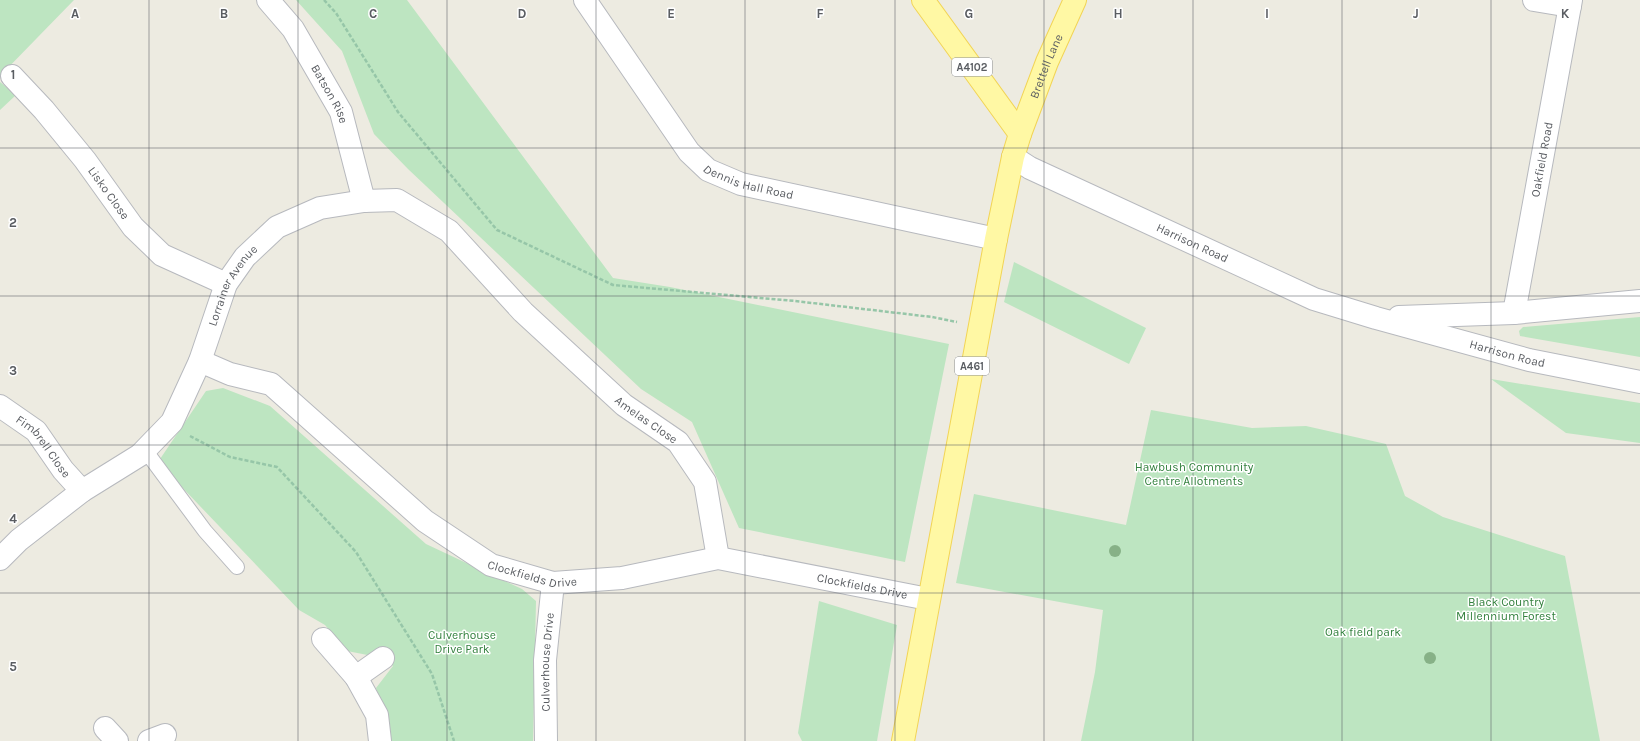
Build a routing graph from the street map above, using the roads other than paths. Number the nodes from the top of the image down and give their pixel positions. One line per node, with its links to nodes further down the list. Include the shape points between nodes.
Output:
1 (268, 0): 10 (street, Batson Rise, via 293,29 341,112)
2 (585, 0): 11 (street, Dennis Hall Road, via 689,152 708,170 741,184)
3 (923, 0): 8 (main road, A4102)
4 (1075, 0): 8 (main road, Brettell Lane / A461, via 1047,62)
5 (1534, 0): 6 (street, Oakfield Road)
6 (1571, 3): 15 (street, Oakfield Road)
7 (12, 76): 12 (street, Lisko Close, via 85,160 133,227 162,255)
8 (1020, 134): 9 (main road, A461)
9 (1013, 157): 11 (main road, A461); 16 (street, Harrison Road, via 1030,168 1314,299)
10 (364, 201): 12 (street, Lorrainer Avenue, via 320,208 277,227 245,257); 14 (street, Lorrainer Avenue, via 397,200 449,231)
11 (996, 238): 26 (main road, A461)
12 (226, 284): 17 (street, Lorrainer Avenue)
13 (1640, 301): 15 (street, Harrison Road)
14 (523, 312): 22 (street, Amelas Close, via 624,405 678,442 705,482)
15 (1514, 313): 16 (street, Harrison Road)
16 (1376, 318): 18 (street, Harrison Road, via 1530,360)
17 (200, 360): 20 (street, Lorrainer Avenue, via 172,422); 25 (street, Clockfields Drive, via 230,374 271,384 425,521 491,565)
18 (1640, 382)
19 (0, 406): 21 (street, Fimbrell Close, via 36,431 63,470)
20 (144, 450): 21 (street, Lorrainer Avenue); 24 (lane, via 205,531)
21 (82, 491): 23 (street, Lorrainer Avenue, via 18,540)
22 (718, 558): 25 (street, Clockfields Drive, via 622,578); 26 (street, Clockfields Drive)
23 (0, 559)
24 (237, 567)
25 (553, 583): 31 (street, Culverhouse Drive, via 545,660)
26 (928, 599): 32 (main road, A461)
27 (323, 639): 29 (street)
28 (383, 658): 29 (street)
29 (356, 677): 30 (street, via 377,715)
30 (380, 741)
31 (546, 741)
32 (903, 741)

